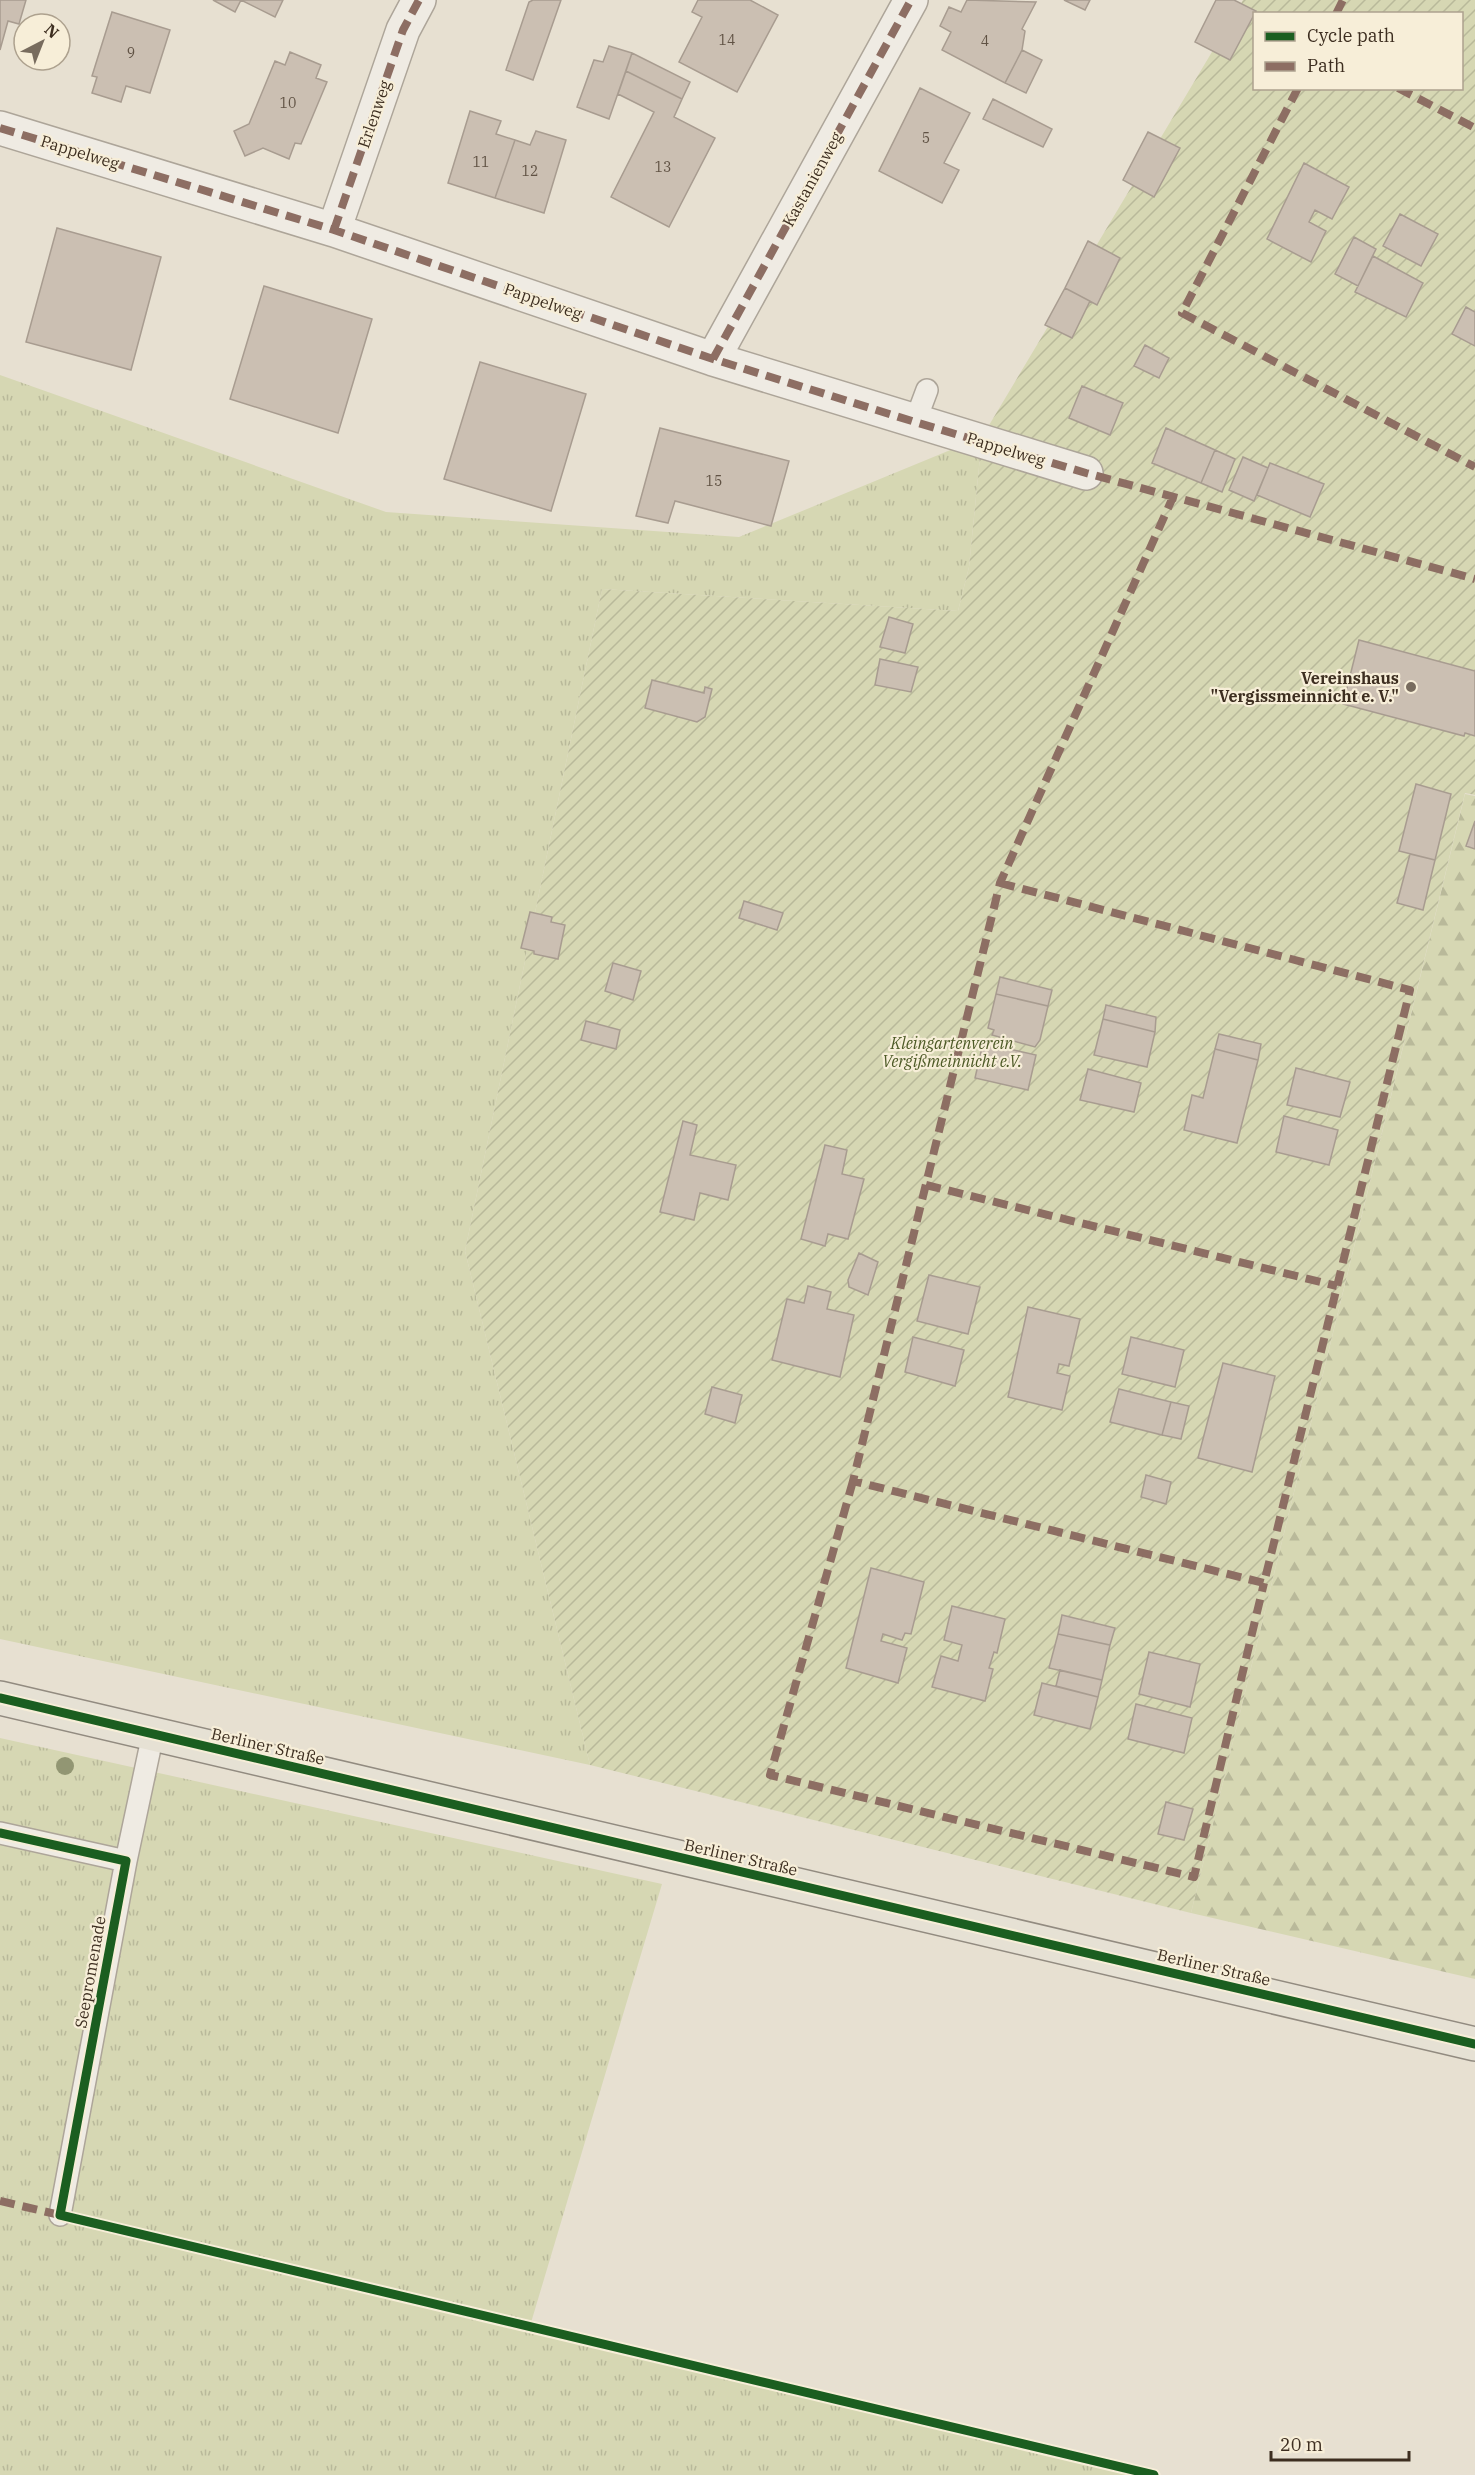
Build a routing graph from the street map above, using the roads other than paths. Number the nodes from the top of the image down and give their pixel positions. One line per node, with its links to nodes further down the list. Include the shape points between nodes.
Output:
1 (419, 0): 4 (street, Erlenweg, via 403,30)
2 (911, 0): 5 (street, Kastanienweg)
3 (0, 128): 4 (street, Pappelweg)
4 (334, 230): 5 (street, Pappelweg)
5 (713, 359): 7 (street, Pappelweg)
6 (927, 390): 7 (lane)
7 (915, 422): 8 (street, Pappelweg)
8 (1086, 472)
9 (0, 1698): 10 (main road, Berliner Straße)
10 (153, 1734): 12 (lane, Seepromenade); 13 (main road, Berliner Straße)
11 (0, 1833): 12 (lane)
12 (126, 1861): 14 (lane, Seepromenade)
13 (1475, 2044)
14 (60, 2216)

